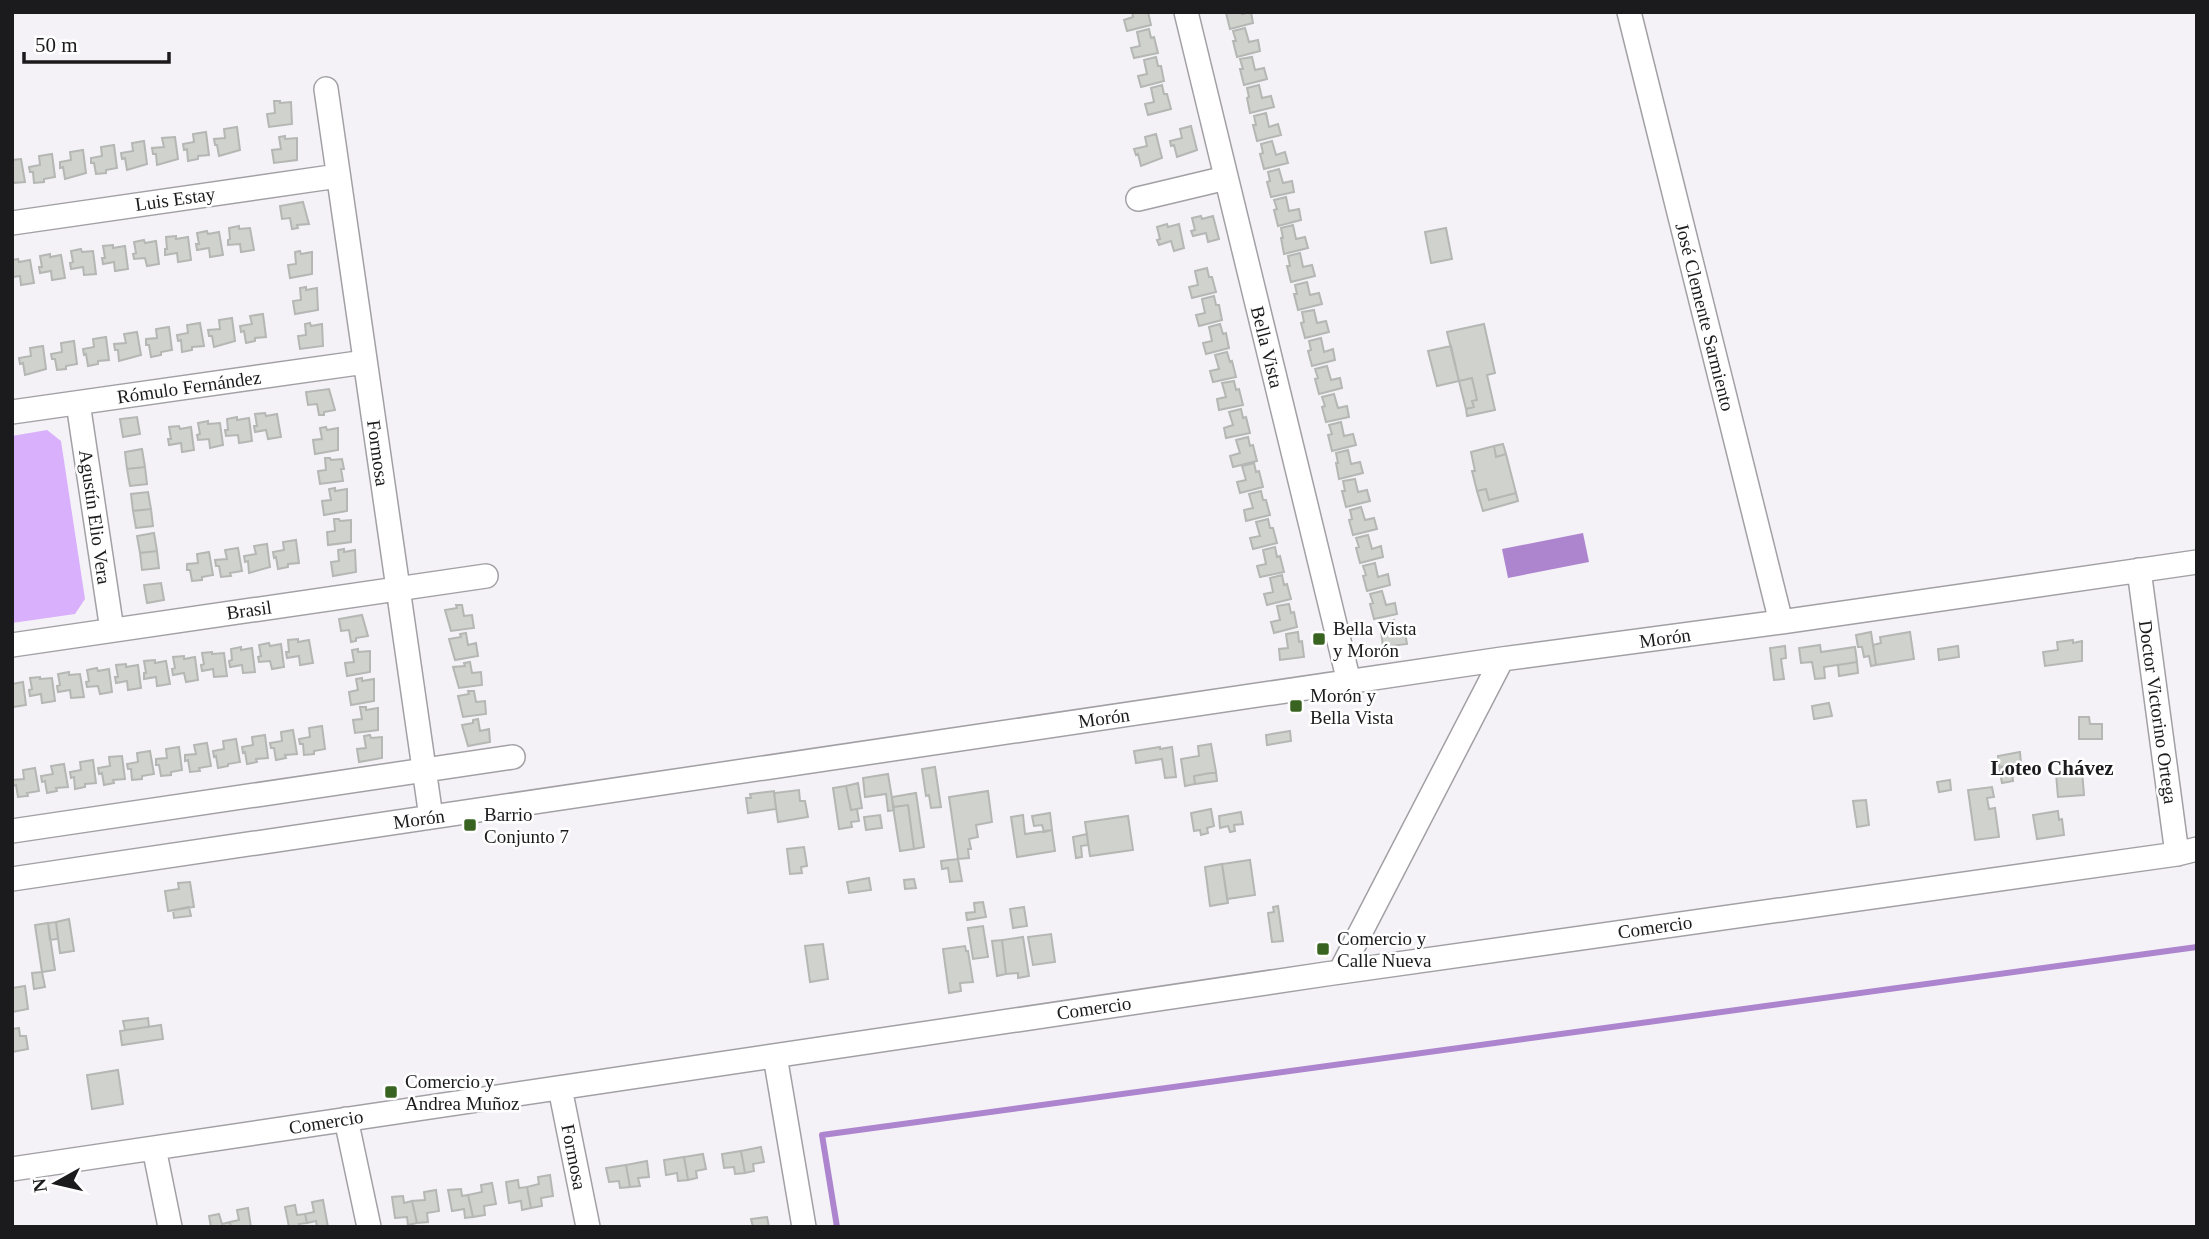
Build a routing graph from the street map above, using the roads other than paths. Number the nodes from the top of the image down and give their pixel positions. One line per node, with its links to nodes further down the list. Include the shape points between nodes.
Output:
1 (1186, 12): 5 (street, Bella Vista)
2 (1629, 12): 15 (street, José Clemente Sarmiento)
3 (326, 89): 4 (street, Formosa)
4 (338, 176): 7 (street, Luis Estay); 8 (street, Formosa)
5 (1226, 178): 6 (street); 19 (street, Bella Vista)
6 (1138, 199)
7 (12, 223)
8 (365, 362): 9 (street, Rómulo Fernández); 14 (street, Formosa)
9 (78, 403): 10 (street, Rómulo Fernández); 16 (street, Agustín Elio Vera)
10 (12, 412)
11 (2197, 562): 12 (street, Morón)
12 (2139, 570): 15 (street, Morón); 24 (street, Doctor Victorino Ortega)
13 (486, 576): 14 (street, Brasil)
14 (398, 589): 16 (street, Brasil); 21 (street, Formosa)
15 (1781, 622): 18 (street, Morón)
16 (112, 630): 17 (street, Brasil)
17 (12, 645)
18 (1502, 659): 19 (street, Morón); 26 (street)
19 (1349, 682): 22 (street, Morón)
20 (513, 757): 21 (street)
21 (424, 770): 22 (street, Formosa); 23 (street)
22 (431, 817): 25 (street, Morón)
23 (12, 831)
24 (2187, 852): 26 (street, Comercio)
25 (12, 879)
26 (1340, 972): 27 (street, Comercio)
27 (775, 1056): 28 (street, Comercio); 35 (street)
28 (560, 1088): 29 (street, Comercio); 34 (street, Formosa)
29 (346, 1119): 30 (street, Comercio); 33 (street)
30 (153, 1148): 31 (street, Comercio); 32 (street)
31 (12, 1169)
32 (170, 1227)
33 (369, 1227)
34 (588, 1227)
35 (804, 1227)

